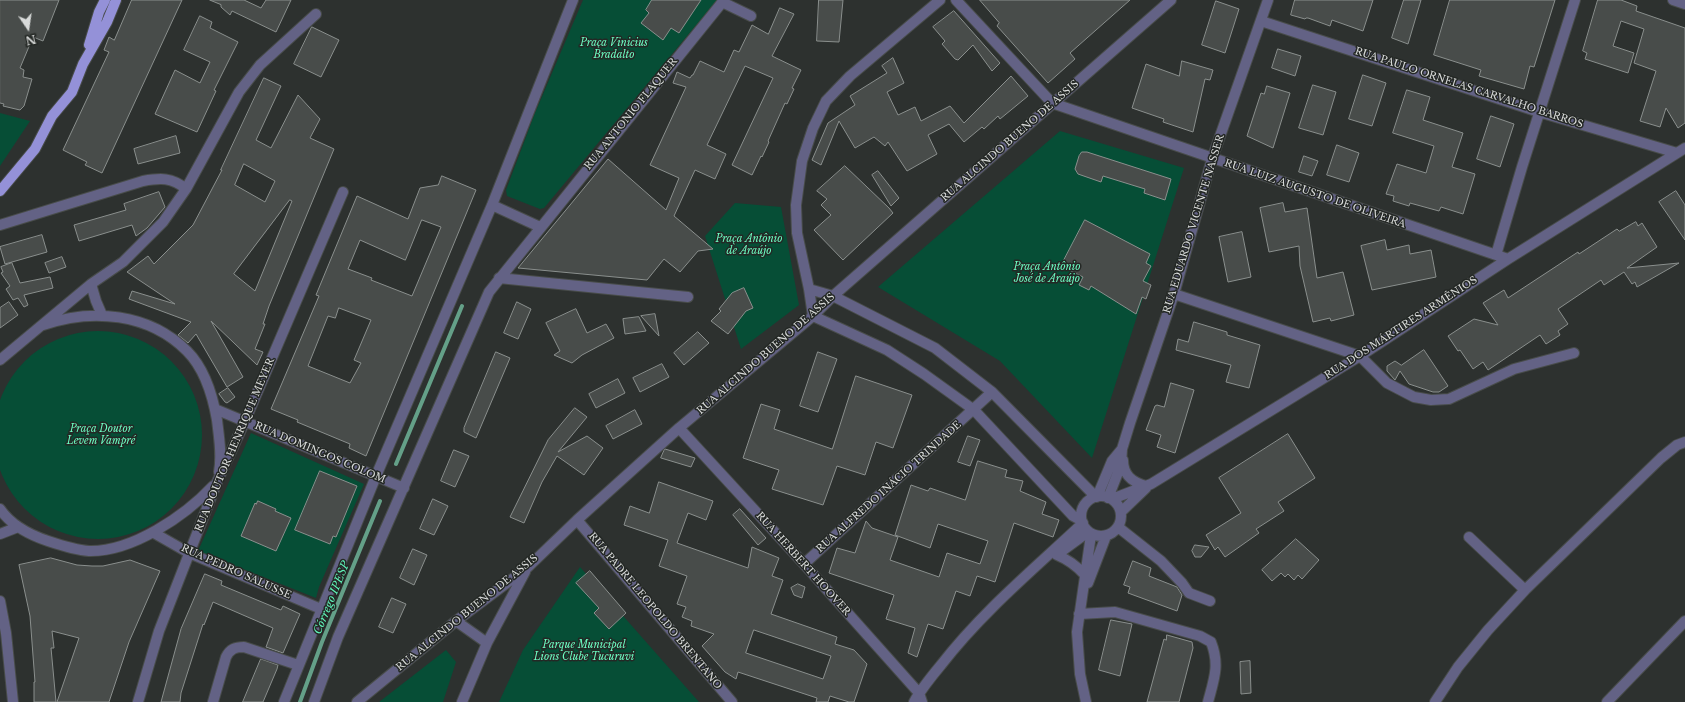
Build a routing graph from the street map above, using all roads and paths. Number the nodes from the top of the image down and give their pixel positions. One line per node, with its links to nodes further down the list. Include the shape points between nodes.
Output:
1 (105, 0): 15 (main road)
2 (116, 0): 15 (main road, via 107,22)
3 (573, 0): 23 (street)
4 (940, 0): 30 (street, via 850,76 826,101 812,128 802,161 796,205 797,234)
5 (956, 0): 16 (street, RUA LUIZ AUGUSTO DE OLIVEIRA)
6 (1171, 0): 16 (street, RUA ALCINDO BUENO DE ASSIS)
7 (1268, 0): 14 (street, RUA EDUARDO VICENTE NASSER)
8 (1575, 0): 17 (street)
9 (1673, 0): 11 (street)
10 (723, 1): 13 (street, RUA ANTONIO FLAQUER); 25 (street, RUA ANTONIO FLAQUER)
11 (1685, 4)
12 (316, 14): 20 (street, via 260,65 240,92)
13 (750, 16)
14 (1261, 21): 17 (street, RUA PAULO ORNELAS CARVALHO BARROS); 19 (street, RUA EDUARDO VICENTE NASSER)
15 (83, 64): 21 (main road, via 72,92 52,116 35,149)
16 (1052, 104): 19 (street, RUA LUIZ AUGUSTO DE OLIVEIRA); 32 (street, RUA ALCINDO BUENO DE ASSIS)
17 (1540, 112): 18 (street, RUA PAULO ORNELAS CARVALHO BARROS); 26 (street)
18 (1681, 150): 27 (street, RUA DOS MÁRTIRES ARMÊNIOS)
19 (1212, 159): 26 (street, RUA LUIZ AUGUSTO DE OLIVEIRA); 31 (street, RUA EDUARDO VICENTE NASSER)
20 (186, 189): 24 (street, via 171,179 143,181); 29 (street, via 163,222 147,239 123,262)
21 (0, 191)
22 (343, 192): 43 (street, RUA DOUTOR HENRIQUE MEYER)
23 (492, 205): 25 (street); 47 (street)
24 (0, 225)
25 (540, 227): 28 (street, RUA ANTONIO FLAQUER)
26 (1496, 255): 27 (street, RUA LUIZ AUGUSTO DE OLIVEIRA)
27 (1508, 259): 38 (street, RUA DOS MÁRTIRES ARMÊNIOS)
28 (499, 278): 33 (street); 50 (street, RUA ANTONIO FLAQUER, via 489,292)
29 (91, 284): 34 (street); 36 (street)
30 (809, 289): 32 (street); 35 (street)
31 (1174, 294): 38 (street); 46 (street, RUA EDUARDO VICENTE NASSER)
32 (833, 296): 35 (street, RUA ALCINDO BUENO DE ASSIS); 40 (street, via 935,348)
33 (688, 297)
34 (102, 315): 36 (street, via 60,320); 41 (street, via 152,326 188,352 199,368)
35 (813, 316): 42 (street, via 887,350); 44 (street, RUA ALCINDO BUENO DE ASSIS)
36 (43, 326): 39 (street)
37 (1574, 353): 38 (street, via 1514,369 1449,399 1431,400 1414,397 1387,383)
38 (1360, 356): 49 (street, RUA DOS MÁRTIRES ARMÊNIOS)
39 (0, 360)
40 (992, 392): 42 (street, RUA ALFREDO INÁCIO TRINDADE); 51 (street)
41 (215, 409): 43 (street, RUA DOMINGOS COLOM); 48 (street, via 220,463)
42 (974, 410): 58 (street); 66 (street, RUA ALFREDO INÁCIO TRINDADE)
43 (245, 421): 47 (street, RUA DOMINGOS COLOM); 48 (street, RUA DOUTOR HENRIQUE MEYER)
44 (679, 428): 55 (street, RUA ALCINDO BUENO DE ASSIS); 66 (street, RUA HERBERT HOOVER)
45 (1685, 442): 69 (street, via 1676,445 1661,458)
46 (1122, 453): 49 (street, via 1123,466 1128,477 1139,484); 51 (street, RUA EDUARDO VICENTE NASSER, via 1112,461); 52 (street, RUA EDUARDO VICENTE NASSER)
47 (379, 477): 50 (street, RUA DOMINGOS COLOM); 73 (street)
48 (217, 482): 59 (street, via 191,507); 63 (street, RUA DOUTOR HENRIQUE MEYER)
49 (1148, 485): 52 (street, RUA DOS MÁRTIRES ARMÊNIOS); 54 (street)
50 (402, 487): 85 (street, RUA ANTONIO FLAQUER, via 338,637)
51 (1096, 497): 52 (street); 58 (street, via 1082,510)
52 (1110, 499): 54 (street, via 1118,505)
53 (0, 509): 56 (street)
54 (1121, 512): 57 (street)
55 (577, 520): 67 (street, RUA ALCINDO BUENO DE ASSIS); 88 (street, RUA PADRE LEOPOLDO BRENTANO)
56 (18, 527): 59 (street, via 39,538 89,551 112,548); 60 (street)
57 (1118, 527): 61 (street); 72 (street, via 1161,561 1189,594)
58 (1086, 528): 61 (street); 64 (street); 65 (street); 68 (street)
59 (154, 533): 63 (street, RUA PEDRO SALUSSE)
60 (0, 534)
61 (1106, 536): 71 (street)
62 (1469, 537): 69 (street)
63 (189, 553): 73 (street, RUA PEDRO SALUSSE); 82 (street, RUA DOUTOR HENRIQUE MEYER, via 159,631)
64 (1057, 555): 65 (street); 68 (street, via 1076,564)
65 (1042, 561): 80 (street, via 969,632 952,651)
66 (804, 564): 80 (street, RUA HERBERT HOOVER)
67 (527, 568): 75 (street, RUA ALCINDO BUENO DE ASSIS); 78 (street)
68 (1085, 574): 71 (street)
69 (1525, 590): 91 (street, via 1458,667)
70 (0, 600): 77 (street)
71 (1081, 601): 74 (street)
72 (1210, 601)
73 (321, 609): 79 (street)
74 (1079, 614): 89 (street, via 1078,652); 90 (street, via 1115,612 1200,636 1211,642 1217,666)
75 (456, 621): 78 (street); 86 (street, RUA ALCINDO BUENO DE ASSIS)
76 (1685, 621): 92 (street)
77 (3, 635): 81 (street)
78 (487, 643): 87 (street)
79 (298, 665): 83 (street, via 244,647 236,647 226,657); 84 (street)
80 (918, 699)
81 (13, 702)
82 (138, 702)
83 (213, 702)
84 (284, 702)
85 (314, 702)
86 (357, 702)
87 (462, 702)
88 (732, 702)
89 (1086, 702)
90 (1208, 702)
91 (1435, 702)
92 (1607, 702)

